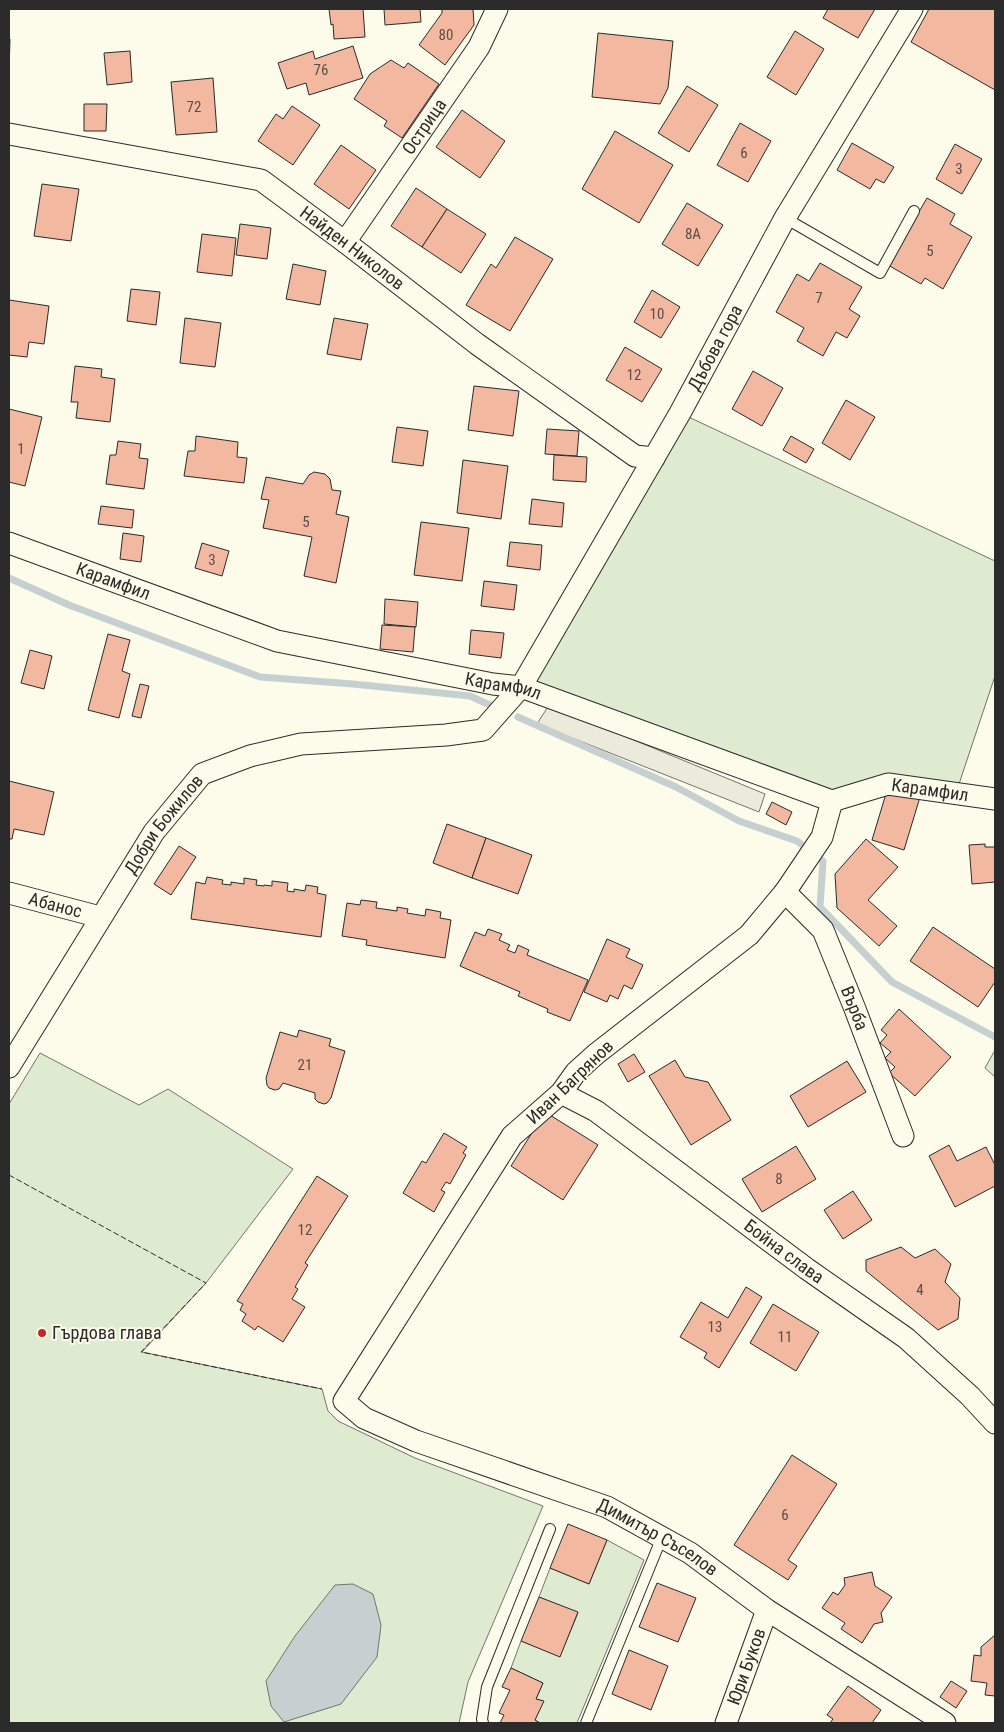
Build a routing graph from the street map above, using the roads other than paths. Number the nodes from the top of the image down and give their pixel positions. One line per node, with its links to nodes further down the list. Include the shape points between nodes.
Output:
1 (497, 9): 6 (street, Острица, via 479,47)
2 (912, 9): 5 (street, Дъбова гора)
3 (9, 134): 6 (street, Найден Николов, via 261,180)
4 (914, 211): 5 (lane, via 880,273)
5 (785, 218): 7 (street, Дъбова гора)
6 (345, 242): 7 (street, Найден Николов, via 477,344 635,456)
7 (654, 458): 9 (street, Дъбова гора)
8 (9, 543): 9 (street, Карамфил, via 277,641)
9 (522, 687): 11 (street, Карамфил); 14 (street, Добри Божилов, via 483,730 301,744 250,756 202,774 154,832)
10 (995, 798): 11 (street, Карамфил, via 888,784)
11 (832, 801): 12 (street, Иван Багрянов, via 822,837)
12 (785, 892): 16 (street, Иван Багрянов, via 749,935 596,1054 576,1072); 17 (street, Върба, via 823,930)
13 (9, 893): 14 (street, Абанос)
14 (100, 917): 15 (street, Добри Божилов)
15 (9, 1067)
16 (561, 1093): 18 (street, Иван Багрянов, via 512,1136); 19 (street, Бойна слава, via 596,1111 807,1269 906,1338)
17 (902, 1136)
18 (344, 1400): 21 (street, Димитър Съселов, via 364,1418 416,1441 607,1507)
19 (995, 1423)
20 (550, 1529): 23 (lane, via 487,1687)
21 (662, 1536): 22 (street, Димитър Съселов); 24 (lane)
22 (767, 1610): 25 (street, Юри Буков); 26 (street, Димитър Съселов)
23 (483, 1723)
24 (586, 1723)
25 (726, 1723)
26 (945, 1723)

